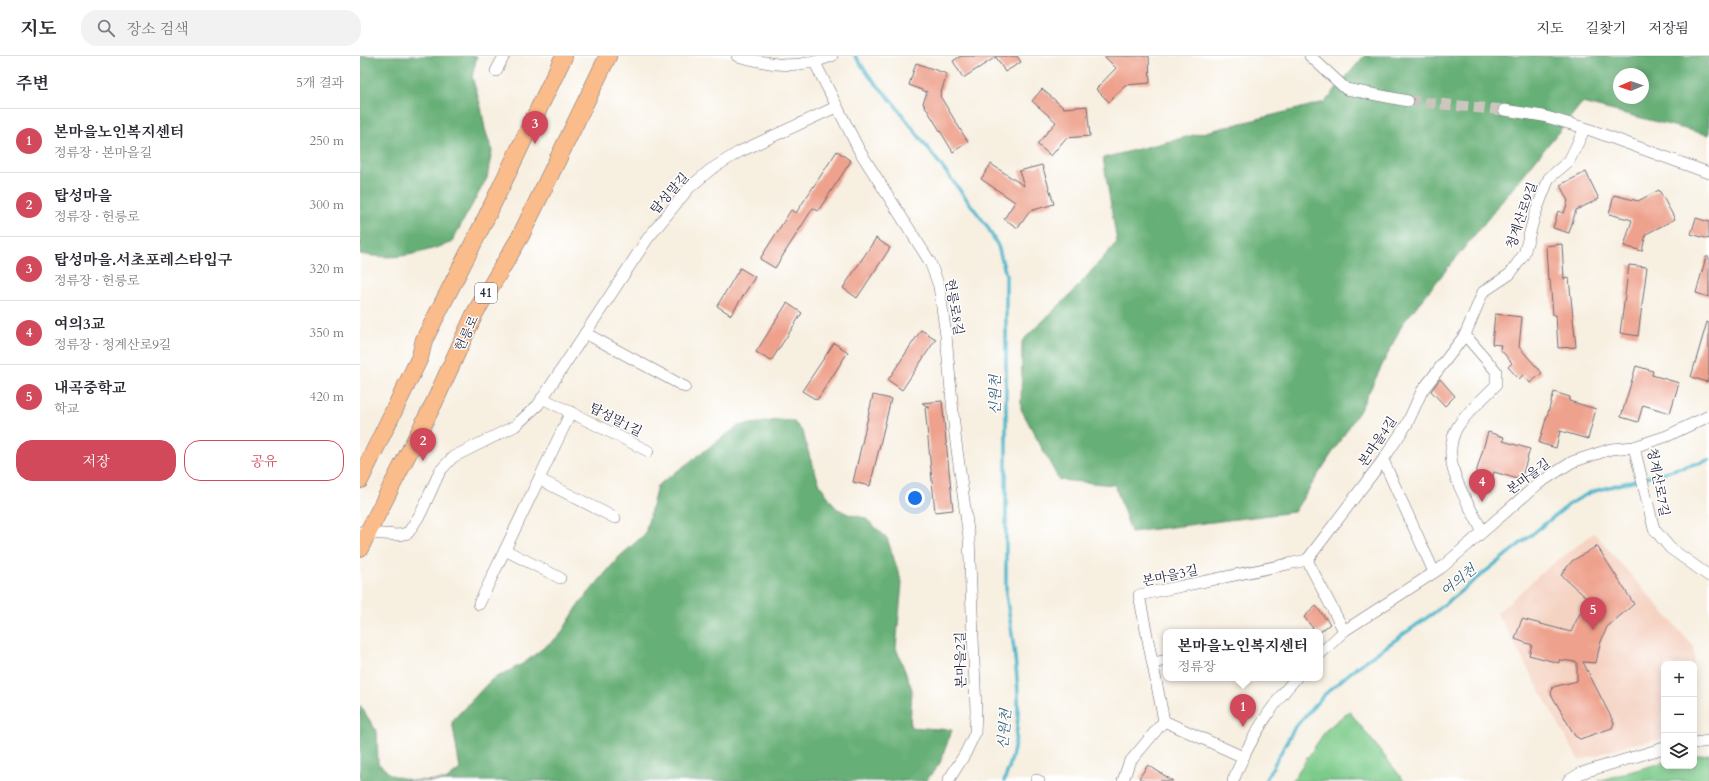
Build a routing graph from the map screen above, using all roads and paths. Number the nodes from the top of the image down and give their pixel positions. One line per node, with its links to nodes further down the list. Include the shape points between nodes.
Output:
1 (504, 56): 8 (street)
2 (564, 56): 24 (main road, via 424,340 420,357)
3 (608, 56): 26 (main road, 헌릉로 / 41, via 520,237 474,313 434,403)
4 (737, 56): 7 (street, via 776,66)
5 (832, 56): 7 (street)
6 (1310, 56): 9 (street, via 1346,89)
7 (815, 63): 10 (street, 헌릉로8길)
8 (496, 71)
9 (1408, 102)
10 (836, 107): 14 (street, 탑성말길, via 739,152 710,170 689,188 648,238); 31 (street, 헌릉로8길, via 859,150 930,262 939,286)
11 (1504, 110): 12 (street, via 1544,116)
12 (1585, 128): 13 (street); 15 (street, 청계산로9길, via 1569,161 1549,178 1524,254 1510,274 1483,292)
13 (1709, 173)
14 (585, 333): 16 (street); 17 (street, 탑성말길)
15 (1465, 335): 22 (street, 본마을4길, via 1422,391 1406,424); 27 (street, via 1496,371 1497,378 1496,385 1459,424 1450,447 1451,467)
16 (685, 387)
17 (542, 398): 18 (street, 탑성말1길); 26 (street, 탑성말길, via 515,426 453,457 440,471 421,513 408,533 398,535)
18 (571, 412): 21 (street, 탑성말1길); 23 (street, 탑성말1길)
19 (1709, 416): 20 (street, 청계산로7길, via 1667,436)
20 (1634, 447): 27 (street, 본마을길, via 1611,449 1572,462 1538,484); 33 (street, 청계산로7길, via 1654,529 1670,548)
21 (648, 451)
22 (1383, 460): 30 (street, 본마을4길); 32 (street)
23 (539, 479): 25 (street); 29 (street, 탑성말1길)
24 (360, 480)
25 (615, 518)
26 (364, 531): 28 (main road, 헌릉로 / 41)
27 (1482, 531): 32 (street, 본마을길)
28 (360, 548)
29 (505, 550): 34 (street); 35 (street, 탑성말1길)
30 (1307, 560): 36 (street); 39 (street, 본마을3길, via 1139,595)
31 (970, 563): 46 (street, 본마을2길, via 975,733)
32 (1434, 572): 36 (street, 본마을길)
33 (1709, 576)
34 (560, 578)
35 (479, 604)
36 (1344, 631): 37 (street, 본마을길)
37 (1323, 651)
38 (1163, 661): 39 (street)
39 (1154, 663): 41 (street, 본마을3길)
40 (1293, 681): 45 (street, via 1279,697)
41 (1164, 721): 45 (street); 47 (street, via 1129,763)
42 (1709, 742): 43 (street)
43 (1697, 743)
44 (1661, 749): 49 (street, via 1582,773)
45 (1240, 756): 48 (street)
46 (948, 781)
47 (1123, 781)
48 (1233, 781)
49 (1568, 781)

